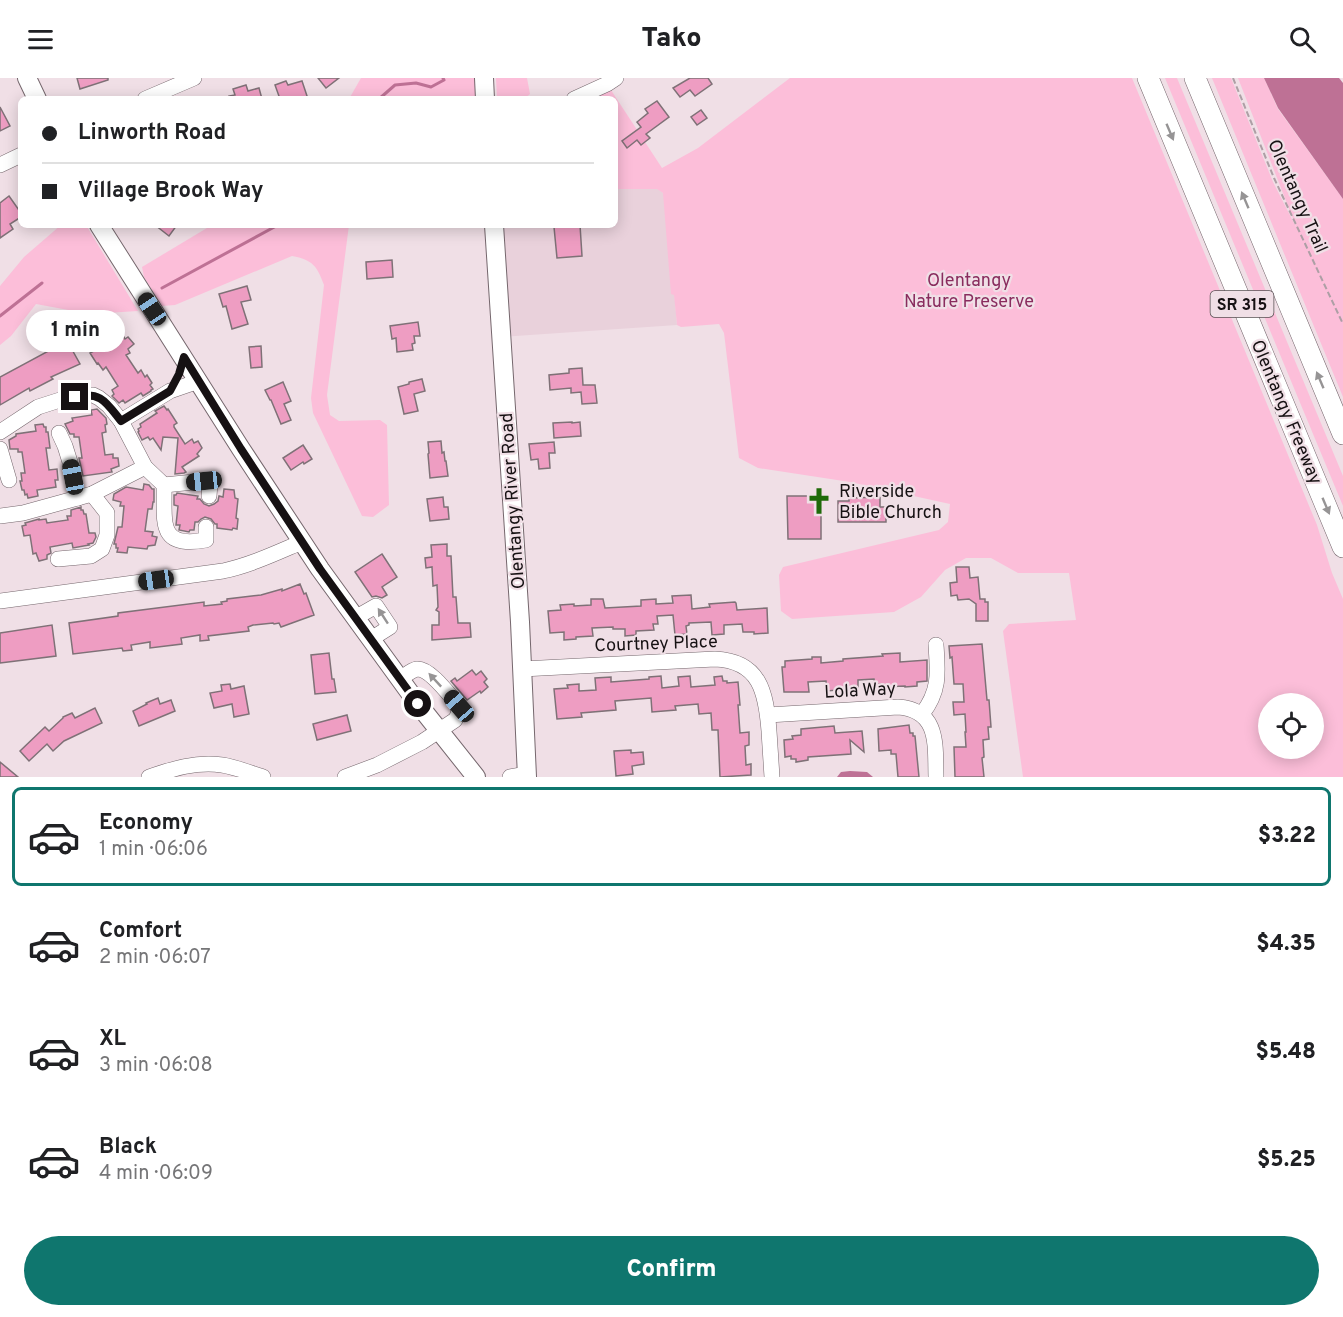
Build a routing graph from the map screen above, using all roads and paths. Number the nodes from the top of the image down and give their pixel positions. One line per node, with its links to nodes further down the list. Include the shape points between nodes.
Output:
1 (27, 78): 8 (main road)
2 (194, 78): 9 (street)
3 (484, 78): 10 (main road)
4 (616, 78): 11 (street)
5 (1148, 78): 33 (highway, Olentangy Freeway / SR 315, one-way to 33)
6 (1195, 78): 23 (highway, SR 315, one-way to 6)
7 (1233, 78): 16 (path, Olentangy Trail, via 1274,178)
8 (36, 96)
9 (153, 96)
10 (485, 96)
11 (581, 96)
12 (18, 156): 13 (street)
13 (0, 165)
14 (101, 228): 17 (main road)
15 (494, 228): 37 (main road, Olentangy River Road)
16 (1343, 324)
17 (184, 357): 18 (main road); 19 (street)
18 (199, 381): 19 (street); 32 (main road)
19 (170, 391): 20 (street)
20 (121, 421): 21 (street, via 99,398 87,394 38,407); 25 (street)
21 (0, 432)
22 (59, 433): 28 (street)
23 (1343, 434)
24 (0, 449): 26 (street)
25 (145, 467): 27 (street); 28 (street)
26 (9, 480)
27 (164, 485): 29 (street, via 204,481 210,484); 31 (street, via 165,522 175,541 206,540)
28 (85, 496): 30 (street); 34 (street, via 107,513 107,535 102,549 91,556)
29 (209, 496)
30 (0, 516)
31 (206, 527)
32 (302, 542): 35 (street, via 238,568); 38 (main road)
33 (1343, 547)
34 (58, 559)
35 (0, 601)
36 (936, 645): 39 (street, via 937,687)
37 (522, 669): 40 (street, Courtney Place, via 726,660 745,667 756,678); 42 (main road, Olentangy River Road)
38 (400, 680): 41 (main road); 41 (street, one-way to 38, via 455,720 459,706 428,672 413,670)
39 (922, 714): 40 (street, Lola Way, via 898,707); 48 (street, via 932,729)
40 (768, 715): 47 (street, Courtney Place)
41 (440, 731): 45 (street, via 377,765); 46 (main road)
42 (521, 776)
43 (149, 777): 44 (street, via 200,764 222,765)
44 (263, 777)
45 (345, 777)
46 (476, 777)
47 (772, 777)
48 (936, 777)

